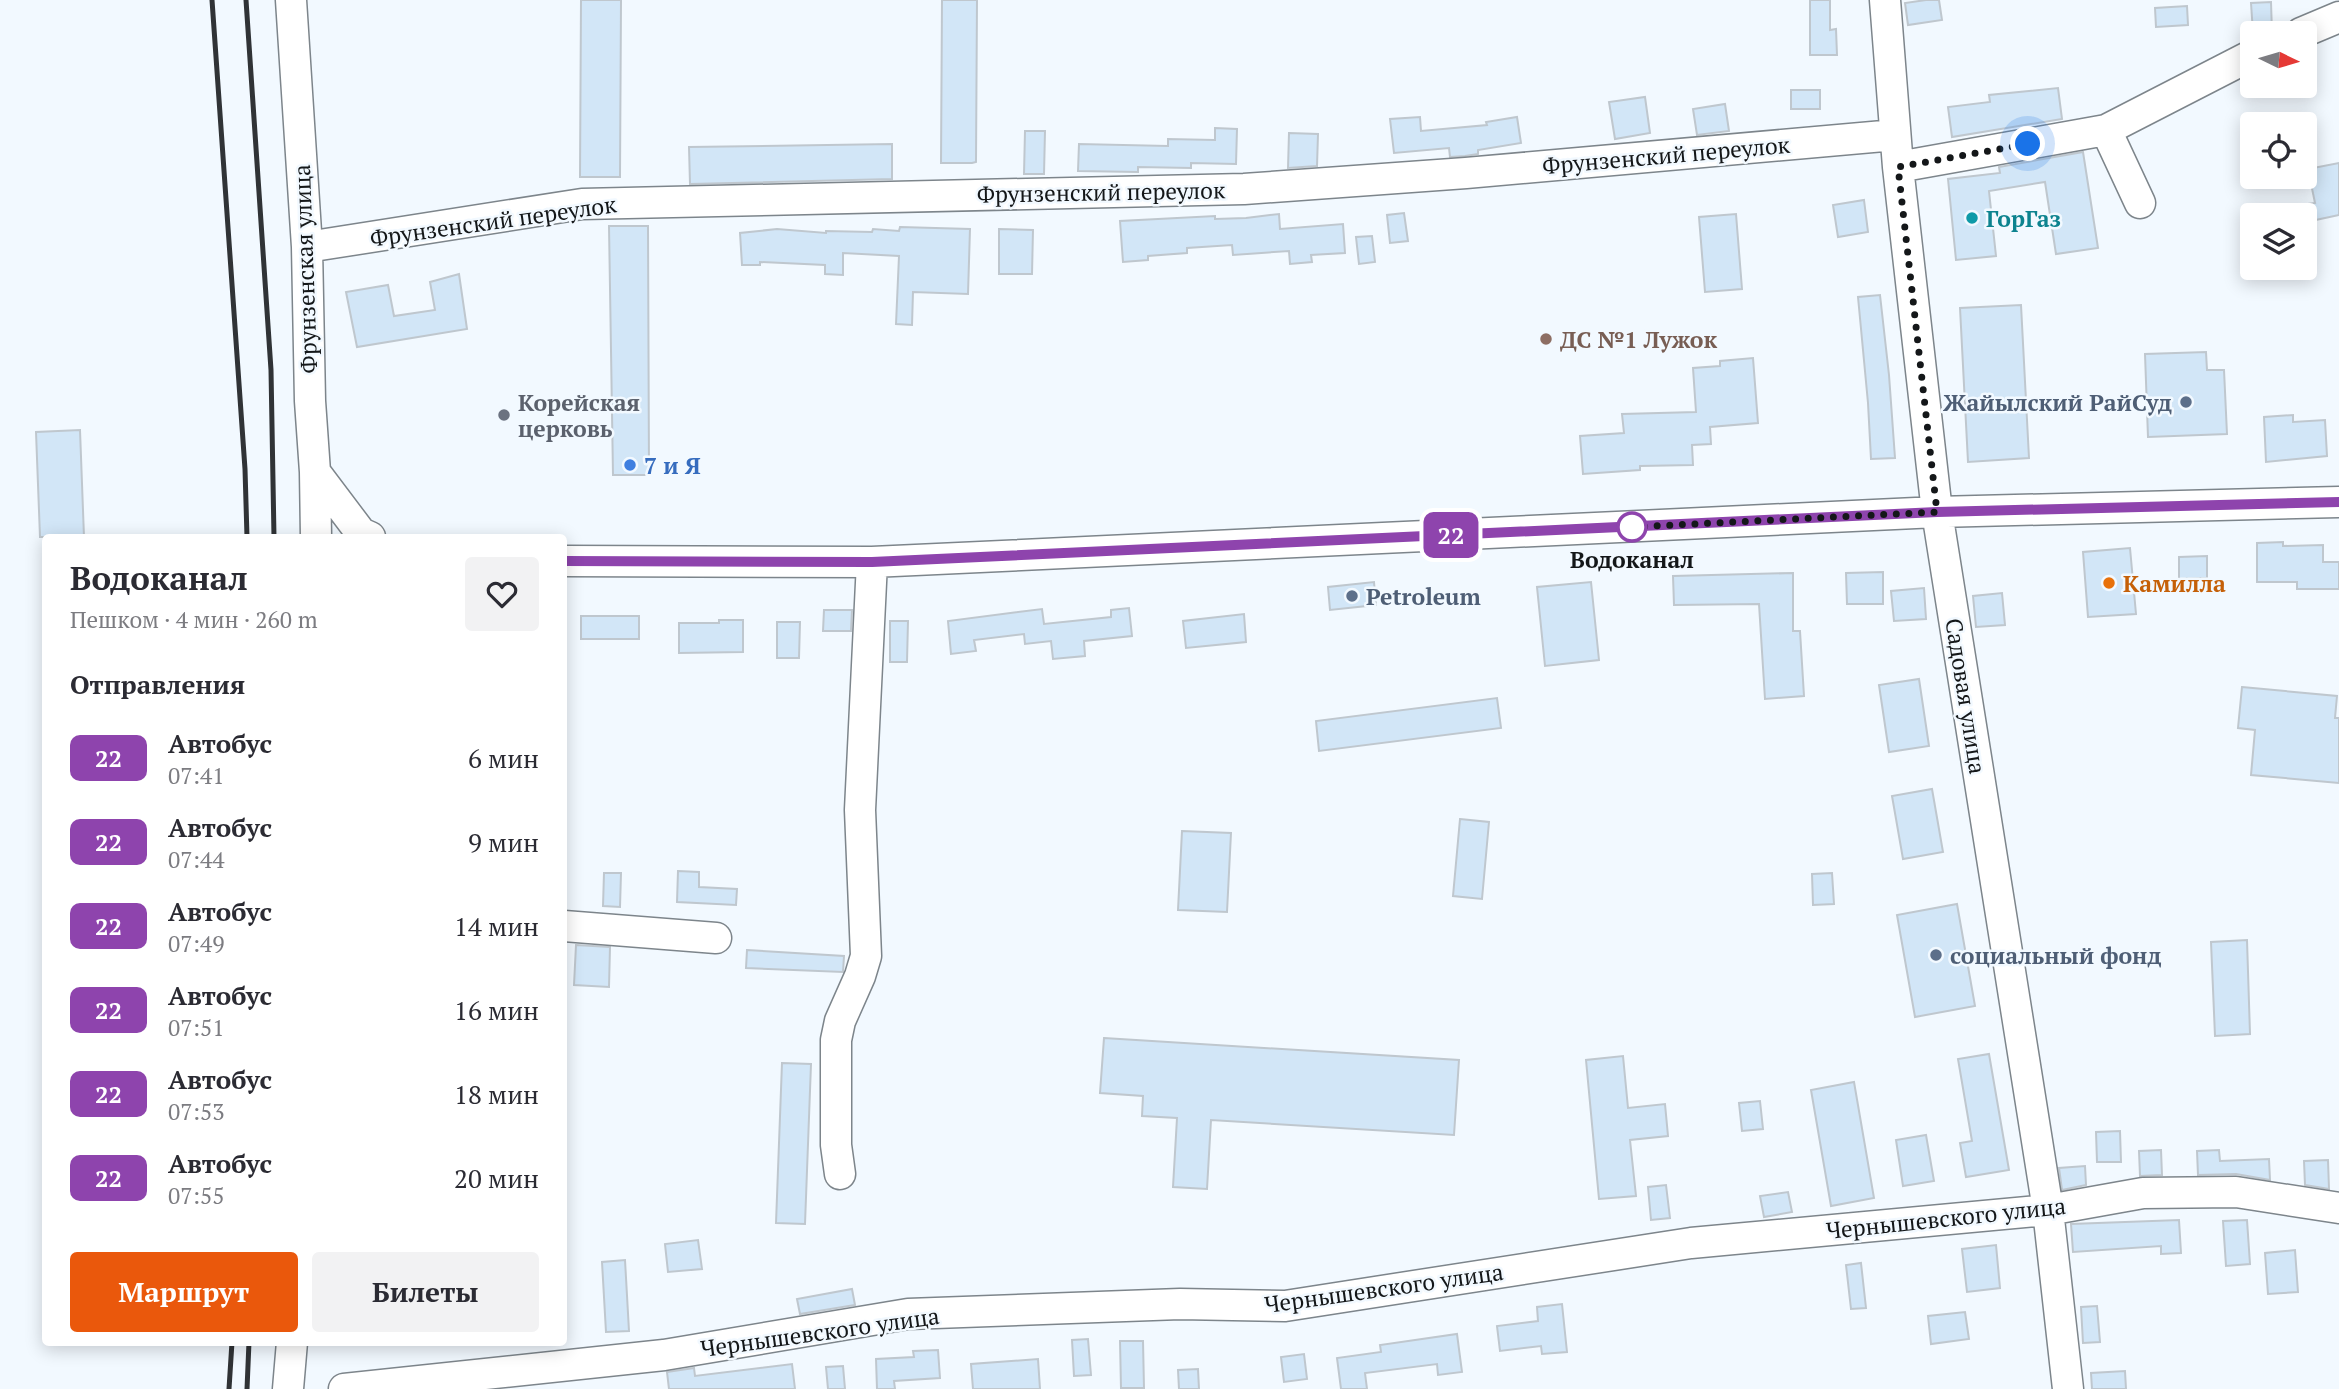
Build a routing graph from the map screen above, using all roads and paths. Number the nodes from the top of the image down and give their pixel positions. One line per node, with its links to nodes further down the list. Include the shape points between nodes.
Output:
1 (291, 0): 10 (street, Фрунзенская улица)
2 (1885, 0): 7 (street, Садовая улица)
3 (2339, 17): 4 (street)
4 (2317, 26)
5 (2240, 61): 6 (street)
6 (2106, 130): 8 (street); 9 (street)
7 (1895, 135): 8 (street, Садовая улица); 10 (street, Фрунзенский переулок, via 1244,189 582,204)
8 (1898, 167): 13 (street, Садовая улица)
9 (2140, 203)
10 (307, 247): 11 (street, Фрунзенская улица)
11 (315, 472): 14 (street, Фрунзенская улица); 15 (street)
12 (2339, 502): 13 (street)
13 (1937, 512): 17 (street); 22 (street, Садовая улица)
14 (316, 534)
15 (363, 534)
16 (567, 561): 17 (street)
17 (872, 562): 20 (street, via 860,810 866,956 836,1040)
18 (567, 926): 19 (street)
19 (716, 938)
20 (840, 1174)
21 (2339, 1208): 22 (street, Чернышевского улица, via 2236,1192 2143,1194)
22 (2048, 1210): 24 (street, Чернышевского улица, via 1692,1243 1285,1306 1180,1304 908,1314); 27 (street, Садовая улица)
23 (292, 1346): 25 (street)
24 (564, 1378): 26 (street, Чернышевского улица)
25 (288, 1389)
26 (344, 1389)
27 (2068, 1389)

